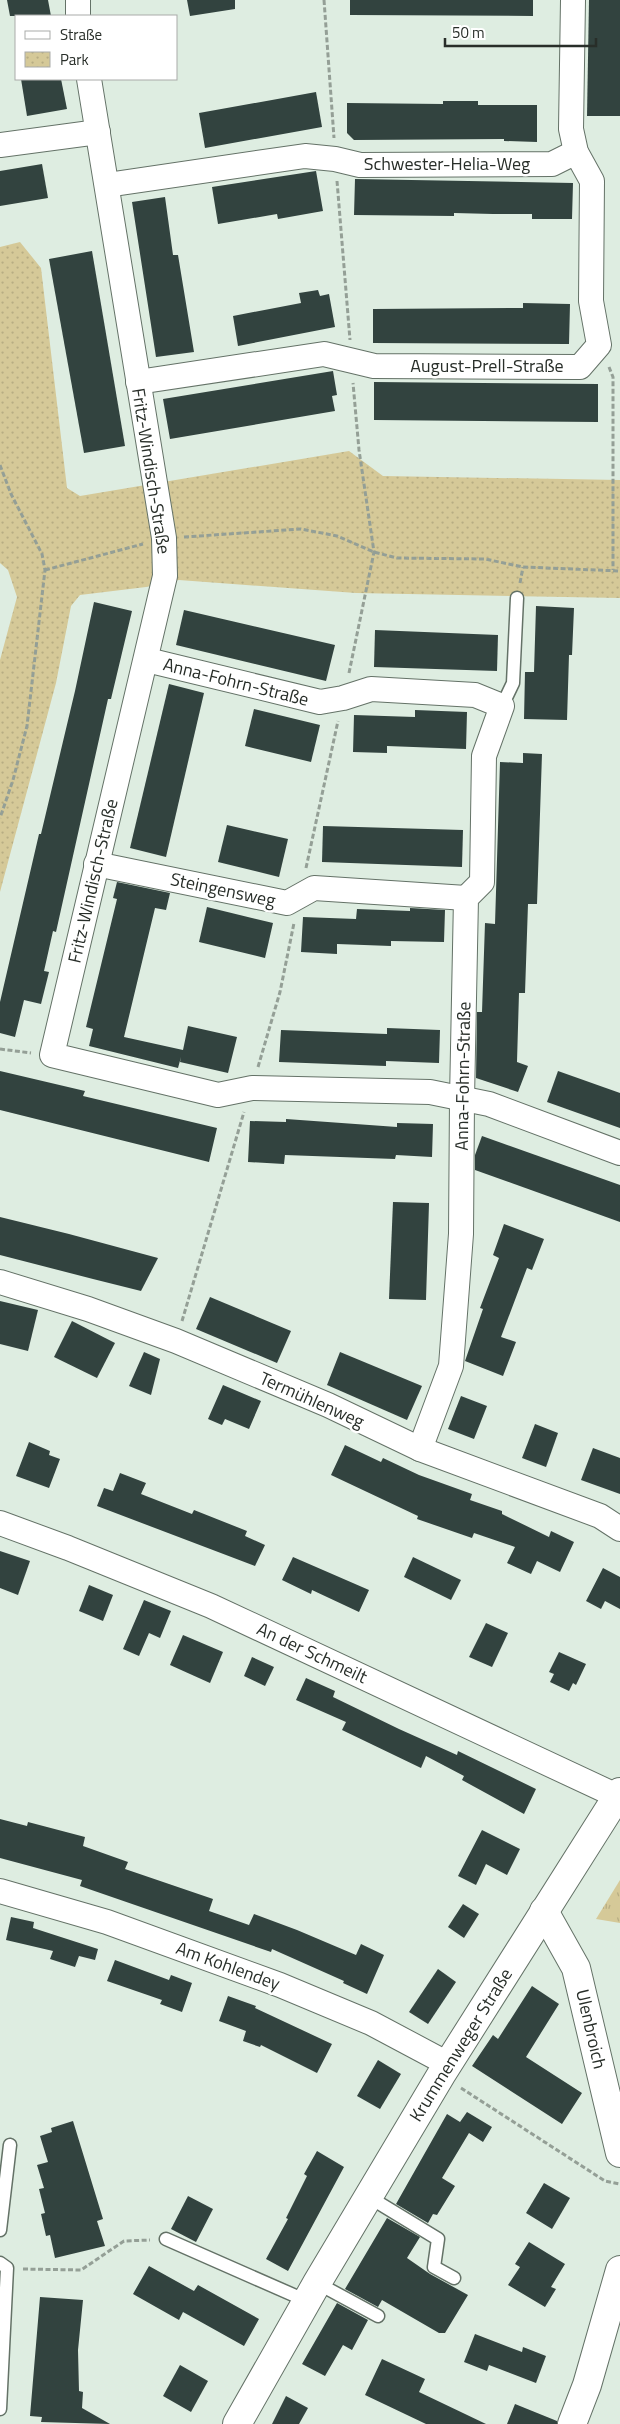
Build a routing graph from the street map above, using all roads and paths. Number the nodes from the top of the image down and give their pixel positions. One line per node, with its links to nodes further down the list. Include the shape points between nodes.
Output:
1 (78, 0): 4 (street)
2 (324, 0): 9 (path)
3 (573, 0): 8 (street, via 571,129)
4 (78, 15)
5 (89, 80): 6 (street, Fritz-Windisch-Straße)
6 (98, 132): 7 (street); 10 (street, Fritz-Windisch-Straße)
7 (0, 145)
8 (576, 152): 9 (street, Schwester-Helia-Weg, via 552,164 360,165); 11 (street, via 592,181 591,301)
9 (335, 159): 10 (street, Schwester-Helia-Weg, via 305,156); 12 (path)
10 (107, 185): 13 (street, Fritz-Windisch-Straße)
11 (600, 345): 12 (street, August-Prell-Straße, via 580,367 374,366); 18 (path, via 613,378)
12 (351, 359): 13 (street, August-Prell-Straße, via 324,354); 16 (path, via 359,450)
13 (138, 382): 15 (street, Fritz-Windisch-Straße)
14 (0, 466): 17 (path, via 42,554)
15 (164, 538): 16 (path, via 301,529 337,536); 17 (path); 21 (street, Fritz-Windisch-Straße, via 165,576)
16 (374, 552): 18 (path, via 397,558 485,559 523,567); 22 (path)
17 (45, 570): 24 (path, via 27,726 14,780)
18 (613, 570): 19 (path)
19 (620, 571)
20 (517, 598): 23 (lane, via 513,683)
21 (147, 660): 22 (street, Anna-Fohrn-Straße, via 320,702); 25 (street, Fritz-Windisch-Straße)
22 (343, 698): 23 (street, Anna-Fohrn-Straße, via 371,689 475,694); 26 (path)
23 (502, 706): 27 (street, via 484,756 482,882)
24 (0, 818)
25 (96, 864): 26 (street, Steingensweg, via 287,903); 29 (street, Fritz-Windisch-Straße)
26 (299, 897): 27 (street, Steingensweg, via 314,888); 30 (path, via 280,992)
27 (466, 898): 31 (street, Anna-Fohrn-Straße)
28 (0, 1049): 29 (path)
29 (52, 1056): 30 (street, via 218,1095)
30 (252, 1088): 31 (street, via 430,1092); 34 (path)
31 (462, 1098): 32 (street, via 489,1104); 35 (street, Anna-Fohrn-Straße, via 461,1234 451,1366)
32 (620, 1153)
33 (0, 1282): 34 (street, Termühlenweg)
34 (176, 1341): 35 (street, Termühlenweg, via 328,1405)
35 (420, 1449): 37 (street, Termühlenweg, via 600,1516)
36 (0, 1523): 38 (street, An der Schmeilt, via 211,1606)
37 (620, 1529)
38 (619, 1794): 40 (main road, Krummenweger Straße)
39 (0, 1891): 41 (street, Am Kohlendey, via 107,1922 280,1985 371,2023)
40 (544, 1911): 41 (main road, Krummenweger Straße); 43 (main road, Ulenbroich, via 576,1968)
41 (444, 2070): 44 (path, via 605,2181); 45 (main road, Krummenweger Straße)
42 (10, 2145): 46 (lane)
43 (620, 2153)
44 (620, 2184)
45 (369, 2197): 50 (lane, via 438,2239 434,2267); 51 (main road, Krummenweger Straße)
46 (0, 2230)
47 (166, 2239): 48 (path, via 124,2241 81,2270); 51 (lane)
48 (4, 2265): 53 (lane)
49 (620, 2270): 56 (main road)
50 (454, 2278)
51 (312, 2292): 52 (lane); 55 (main road, Krummenweger Straße)
52 (378, 2316)
53 (2, 2319): 54 (lane)
54 (0, 2409)
55 (237, 2424)
56 (572, 2424)

